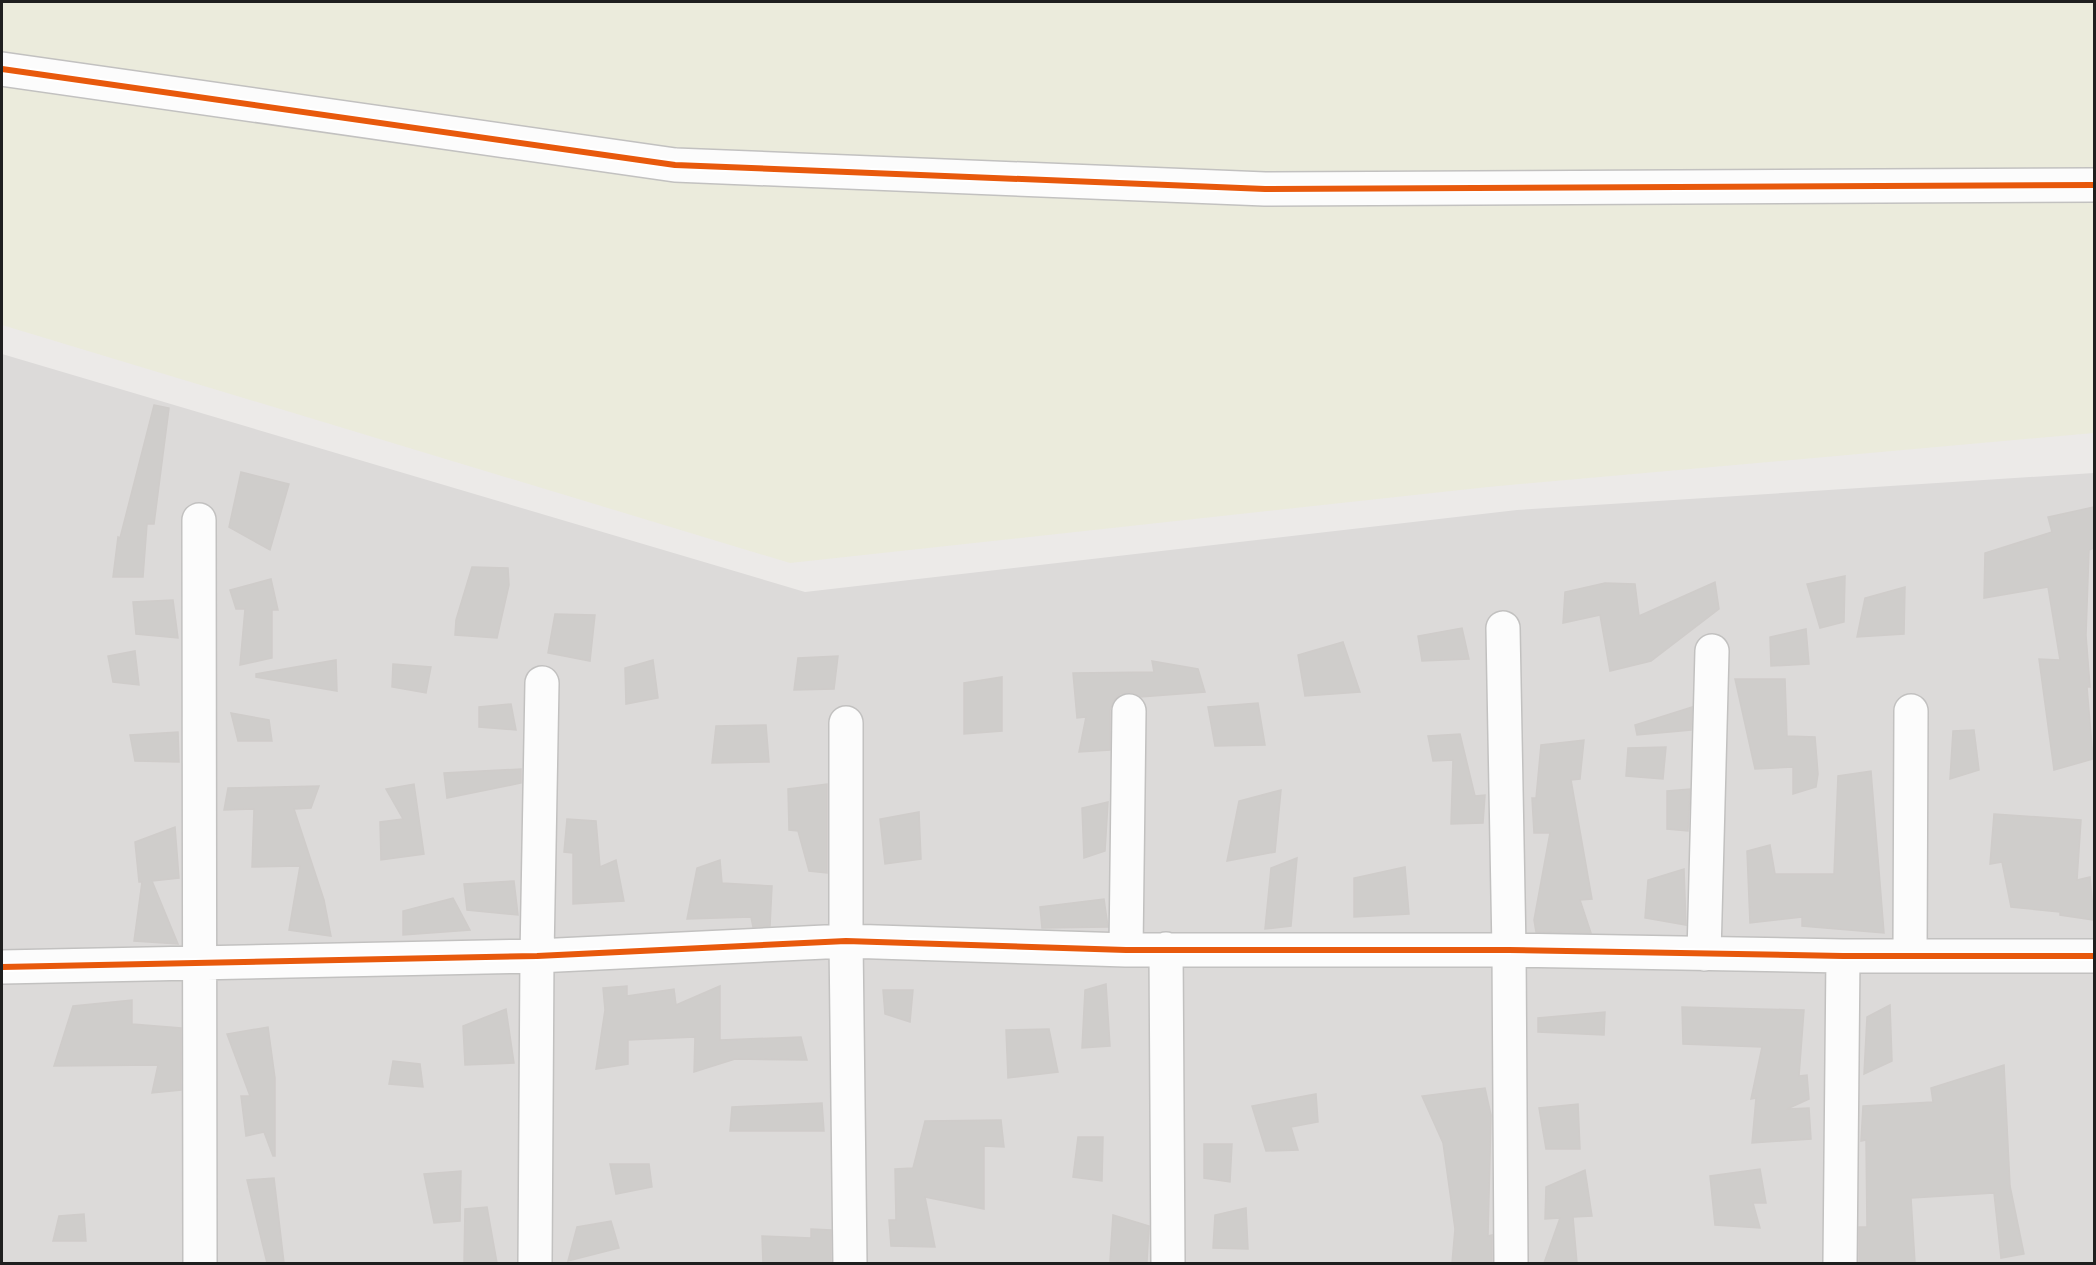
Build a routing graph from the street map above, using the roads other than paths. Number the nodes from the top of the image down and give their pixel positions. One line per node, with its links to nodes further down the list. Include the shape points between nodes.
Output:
1 (2, 69): 2 (street, via 675,165 1265,189)
2 (2094, 185)
3 (200, 520): 19 (street)
4 (1503, 628): 13 (street)
5 (1712, 651): 14 (street)
6 (542, 683): 15 (street)
7 (1129, 711): 12 (street)
8 (1911, 711): 17 (street)
9 (846, 723): 10 (street)
10 (846, 941): 12 (street); 15 (street); 23 (street)
11 (1166, 949): 12 (street); 13 (street); 24 (street)
12 (1126, 950)
13 (1509, 950): 14 (street); 25 (street)
14 (1704, 954): 16 (street)
15 (537, 956): 19 (street); 22 (street)
16 (1843, 956): 17 (street); 26 (street)
17 (1910, 957): 18 (street)
18 (2094, 957)
19 (199, 962): 20 (street); 21 (street)
20 (2, 967)
21 (200, 1263)
22 (535, 1263)
23 (850, 1263)
24 (1168, 1263)
25 (1511, 1263)
26 (1840, 1263)

